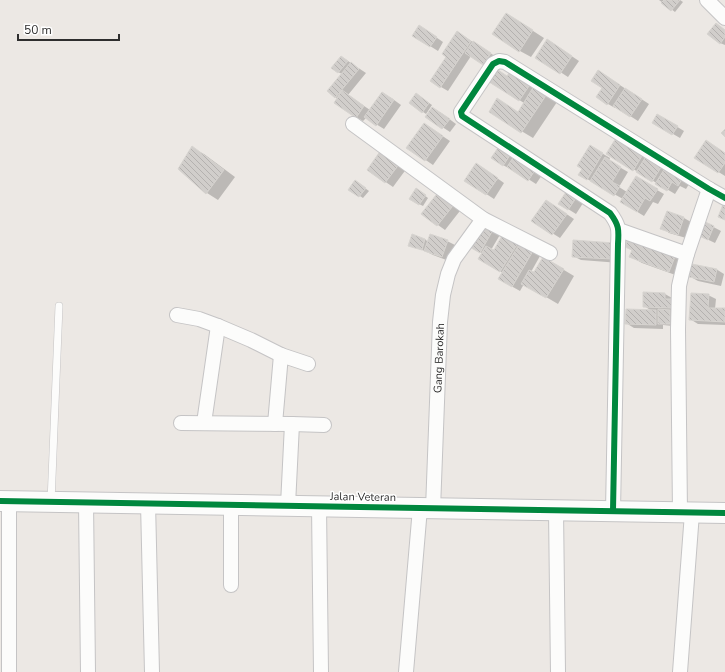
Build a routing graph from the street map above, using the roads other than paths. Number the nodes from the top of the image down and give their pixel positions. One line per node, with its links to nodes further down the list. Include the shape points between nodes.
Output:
1 (707, 0): 2 (street)
2 (725, 18)
3 (353, 124): 6 (street)
4 (708, 189): 5 (street); 7 (street, via 505,62 493,64 461,112 462,116 610,213 616,221); 9 (street)
5 (725, 198)
6 (483, 219): 8 (street); 27 (street, Gang Barokah, via 454,259 443,294)
7 (618, 230): 9 (street); 29 (street)
8 (550, 253)
9 (687, 254): 30 (street, via 679,286 678,337)
10 (59, 306): 21 (lane)
11 (177, 315): 12 (street)
12 (218, 326): 13 (street); 16 (street)
13 (281, 355): 14 (street); 17 (street)
14 (308, 364)
15 (181, 423): 16 (street)
16 (204, 424): 17 (street)
17 (275, 424): 18 (street)
18 (292, 424): 19 (street); 25 (street)
19 (324, 425)
20 (5, 501): 21 (street, Jalan Veteran); 33 (street)
21 (51, 502): 22 (street, Jalan Veteran)
22 (86, 502): 23 (street, Jalan Veteran); 34 (street)
23 (148, 503): 24 (street, Jalan Veteran); 35 (street)
24 (231, 504): 25 (street, Jalan Veteran); 32 (street)
25 (288, 505): 26 (street, Jalan Veteran)
26 (319, 506): 27 (street, Jalan Veteran); 36 (street)
27 (426, 508): 28 (street, Jalan Veteran); 37 (street, Gang Barokah)
28 (556, 510): 29 (street, Jalan Veteran); 38 (street)
29 (613, 511): 30 (street, Jalan Veteran)
30 (686, 512): 31 (street, Jalan Veteran); 39 (street)
31 (725, 513)
32 (231, 585)
33 (9, 672)
34 (88, 672)
35 (152, 672)
36 (321, 672)
37 (406, 672)
38 (558, 672)
39 (680, 672)

